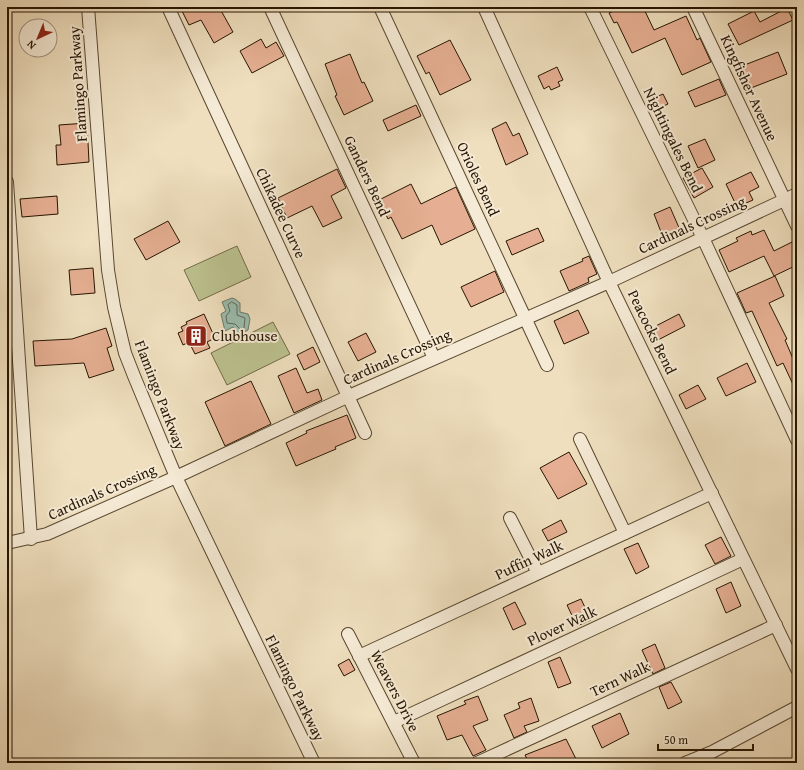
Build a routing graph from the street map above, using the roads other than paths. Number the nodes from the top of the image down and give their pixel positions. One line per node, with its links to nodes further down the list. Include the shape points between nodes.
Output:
1 (88, 7): 21 (street, Flamingo Parkway, via 108,270 114,307 125,352)
2 (168, 7): 17 (street, Chikadee Curve)
3 (270, 7): 15 (street, Ganders Bend)
4 (380, 7): 14 (street, Orioles Bend)
5 (484, 7): 13 (street, Peacocks Bend)
6 (590, 7): 12 (street, Nightingales Bend)
7 (693, 7): 10 (street, Kingfisher Avenue)
8 (7, 182): 25 (street)
9 (797, 194): 10 (street, Cardinals Crossing)
10 (784, 200): 11 (street, Kingfisher Avenue); 12 (street, Cardinals Crossing)
11 (797, 226)
12 (703, 238): 13 (street, Cardinals Crossing); 20 (street, Nightingales Bend)
13 (609, 282): 14 (street, Cardinals Crossing); 22 (street, Peacocks Bend)
14 (526, 318): 15 (street, Cardinals Crossing); 16 (street, Orioles Bend)
15 (434, 358): 17 (street, Cardinals Crossing)
16 (547, 365)
17 (349, 396): 18 (street, Chikadee Curve); 21 (street, Cardinals Crossing)
18 (365, 433)
19 (580, 439): 24 (street)
20 (797, 440)
21 (176, 477): 25 (street, Cardinals Crossing); 35 (street, Flamingo Parkway)
22 (712, 493): 24 (street, Puffin Walk); 27 (street, Peacocks Bend)
23 (510, 518): 28 (street)
24 (625, 533): 28 (street, Puffin Walk)
25 (31, 539): 26 (street, Cardinals Crossing)
26 (7, 542)
27 (743, 559): 29 (street, Peacocks Bend); 34 (street, Plover Walk)
28 (538, 573): 31 (street, Puffin Walk)
29 (776, 625): 32 (street, Peacocks Bend); 37 (street, Tern Walk)
30 (348, 634): 31 (street, Weavers Drive)
31 (359, 656): 34 (street, Weavers Drive)
32 (797, 669)
33 (797, 707): 38 (street, via 712,752)
34 (394, 722): 36 (street, Weavers Drive)
35 (314, 763)
36 (414, 763)
37 (477, 763)
38 (685, 763)

